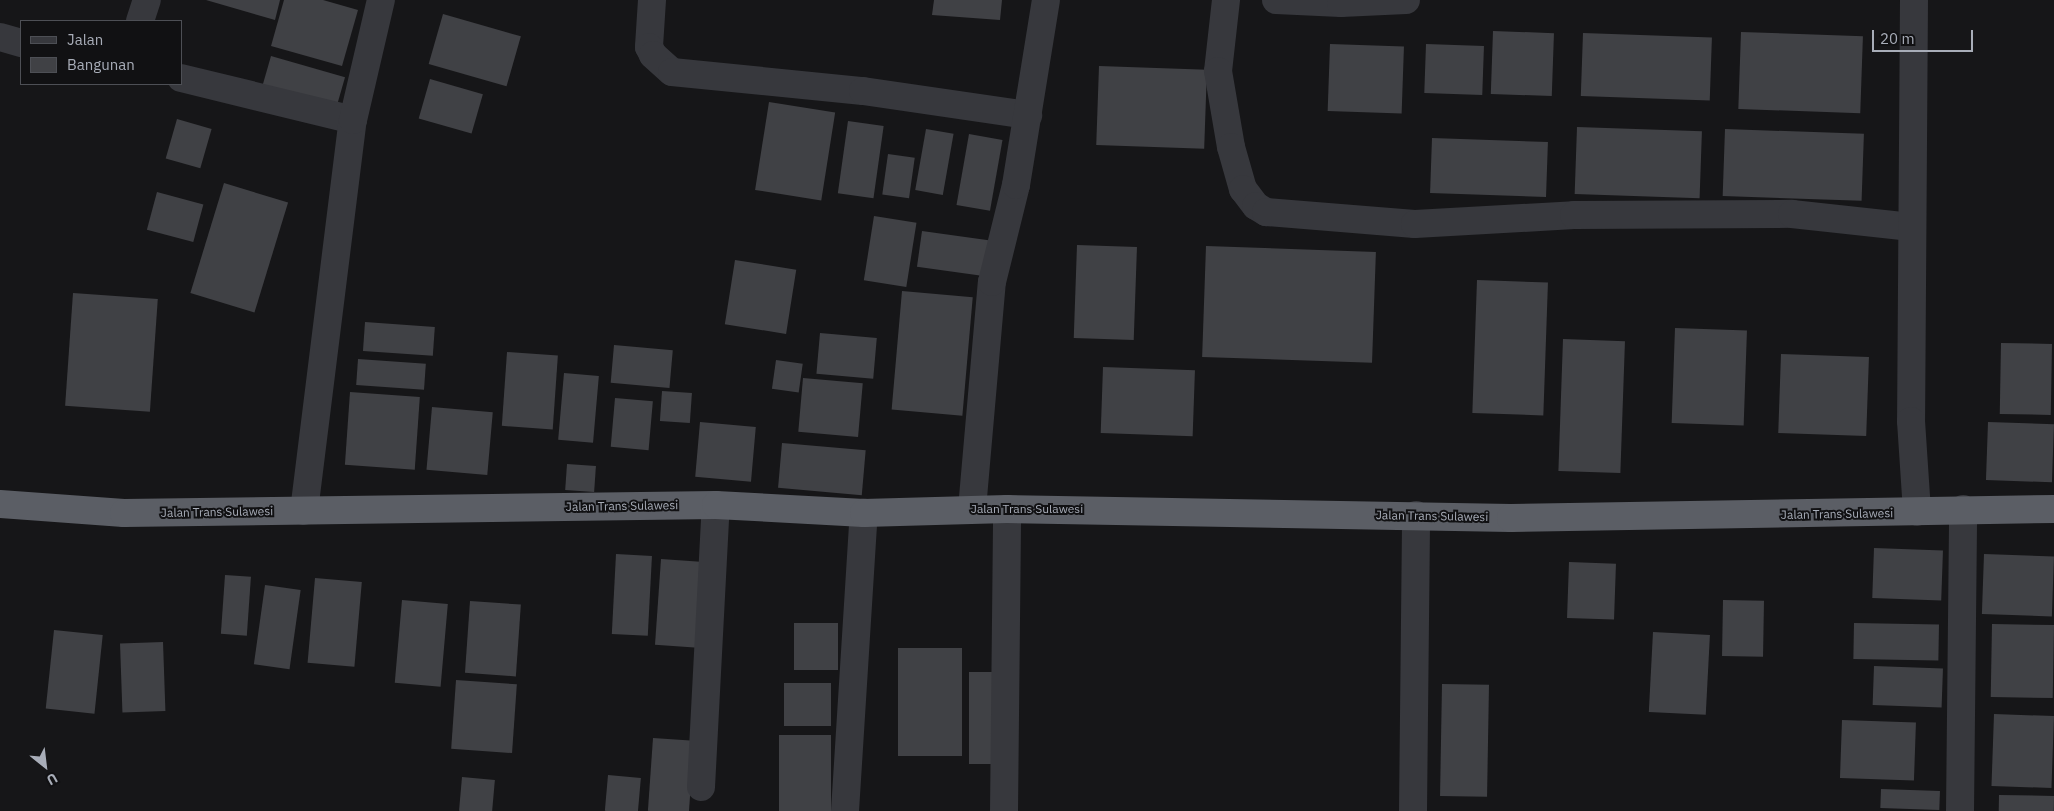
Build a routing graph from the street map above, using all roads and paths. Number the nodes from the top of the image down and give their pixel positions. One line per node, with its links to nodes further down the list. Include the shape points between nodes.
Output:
1 (147, 0): 9 (street)
2 (381, 0): 14 (street)
3 (652, 0): 13 (street, via 649,47 672,72 863,90)
4 (1046, 0): 13 (street)
5 (1226, 0): 15 (street, via 1218,71 1231,147 1243,188 1256,206 1266,212 1415,224 1574,215 1792,214)
6 (1276, 0): 7 (street, via 1341,3)
7 (1406, 0)
8 (1914, 0): 15 (street)
9 (140, 20)
10 (0, 37): 11 (street)
11 (20, 44)
12 (182, 78): 14 (street)
13 (1028, 115): 18 (street, via 1016,185 992,282)
14 (353, 120): 22 (street)
15 (1911, 226): 23 (street, via 1911,421)
16 (0, 504): 22 (highway, Jalan Trans Sulawesi, via 124,513)
17 (716, 505): 22 (highway, Jalan Trans Sulawesi); 24 (highway, Jalan Trans Sulawesi); 26 (street)
18 (972, 509): 19 (highway, Jalan Trans Sulawesi); 24 (highway, Jalan Trans Sulawesi)
19 (1007, 509): 25 (highway, Jalan Trans Sulawesi); 28 (street)
20 (1963, 509): 21 (highway, Jalan Trans Sulawesi); 23 (highway, Jalan Trans Sulawesi); 30 (street)
21 (2054, 509)
22 (304, 511)
23 (1917, 512): 25 (highway, Jalan Trans Sulawesi, via 1511,518)
24 (864, 513): 27 (street)
25 (1416, 516): 29 (street)
26 (701, 787)
27 (846, 811)
28 (1004, 811)
29 (1413, 811)
30 (1960, 811)

